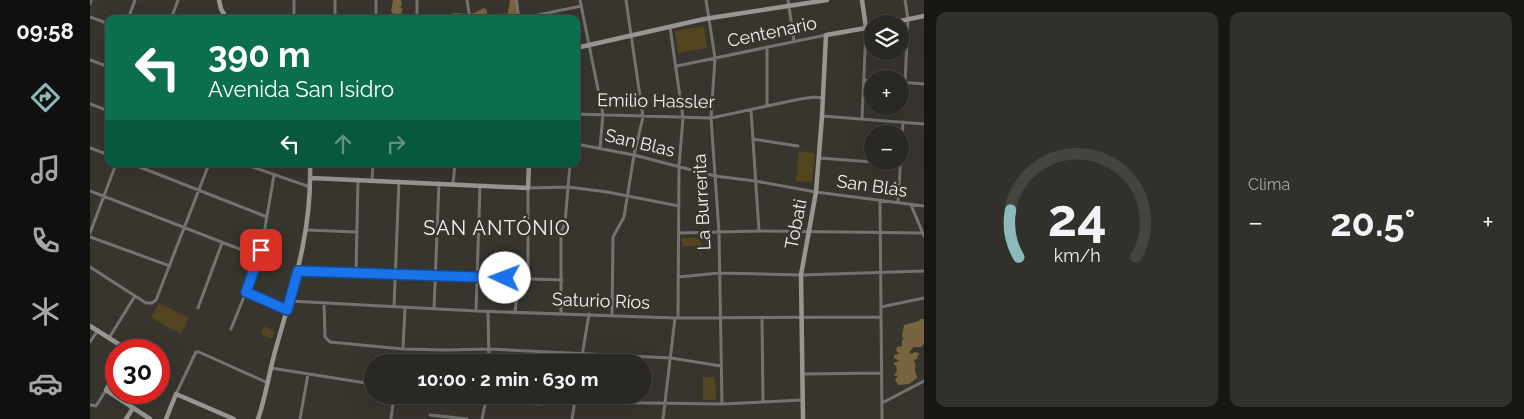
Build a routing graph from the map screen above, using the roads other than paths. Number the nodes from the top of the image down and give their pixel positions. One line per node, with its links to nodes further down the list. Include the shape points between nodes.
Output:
1 (92, 0): 18 (street)
2 (135, 0): 22 (street)
3 (178, 0): 23 (street)
4 (219, 0): 24 (street)
5 (294, 0): 25 (street)
6 (335, 0): 26 (street)
7 (376, 0): 27 (street)
8 (417, 0): 28 (street)
9 (467, 0): 21 (street)
10 (516, 0): 29 (street)
11 (580, 0): 19 (street)
12 (626, 0): 40 (street)
13 (706, 0): 35 (street, La Burrerita)
14 (788, 0): 20 (street)
15 (827, 0): 20 (street)
16 (862, 0): 31 (street)
17 (905, 0): 32 (street)
18 (90, 4)
19 (582, 6): 30 (street); 43 (street)
20 (789, 6): 35 (street); 42 (street)
21 (469, 13)
22 (129, 15)
23 (172, 15)
24 (225, 15)
25 (294, 15)
26 (335, 15)
27 (376, 15)
28 (417, 15)
29 (518, 15)
30 (538, 15)
31 (864, 15)
32 (907, 15)
33 (924, 16): 36 (street)
34 (90, 17): 37 (street)
35 (708, 18): 38 (street); 46 (street, La Burrerita)
36 (909, 19)
37 (105, 23)
38 (670, 26): 40 (street); 49 (street)
39 (864, 28): 41 (street, Centenario)
40 (631, 35): 43 (street); 61 (street)
41 (826, 35): 42 (street, Centenario); 53 (street, Tobati)
42 (794, 41): 45 (street, Centenario)
43 (590, 45): 44 (street); 59 (street)
44 (580, 47)
45 (767, 47): 46 (street, Centenario); 55 (street)
46 (715, 58): 49 (street, Centenario); 63 (street, La Burrerita)
47 (90, 60): 48 (street)
48 (105, 66)
49 (677, 66): 62 (street)
50 (864, 80): 64 (street)
51 (909, 83): 52 (street)
52 (924, 84)
53 (823, 98): 55 (street, Emilio Hassler); 60 (street, Tobati)
54 (90, 104): 56 (street)
55 (767, 106): 57 (street, Emilio Hassler)
56 (105, 110)
57 (751, 110): 63 (street, Emilio Hassler); 68 (street)
58 (580, 114): 59 (street, Emilio Hassler)
59 (603, 114): 61 (street, Emilio Hassler); 72 (street)
60 (822, 116): 64 (street); 75 (street, Tobati)
61 (644, 117): 62 (street, Emilio Hassler); 74 (street)
62 (683, 118): 63 (street, Emilio Hassler); 77 (street)
63 (710, 118): 89 (street, La Burrerita)
64 (862, 119): 65 (street)
65 (903, 122): 66 (street); 67 (street)
66 (924, 124)
67 (903, 125)
68 (753, 139): 70 (street); 94 (street)
69 (580, 145): 72 (street, San Blas)
70 (798, 146)
71 (90, 148): 73 (street)
72 (600, 148): 74 (street, San Blas)
73 (105, 154)
74 (634, 155): 77 (street, San Blas); 105 (street)
75 (819, 158): 76 (street); 103 (street, Tobati)
76 (864, 161)
77 (679, 166): 89 (street, San Blas); 109 (street)
78 (115, 167): 104 (street)
79 (140, 167): 101 (street)
80 (208, 167): 101 (street)
81 (252, 167): 88 (street)
82 (310, 167): 90 (street)
83 (373, 167): 92 (street)
84 (455, 167): 96 (street)
85 (529, 167): 100 (street)
86 (570, 167): 99 (street)
87 (900, 170): 107 (street)
88 (274, 175): 98 (street); 111 (street)
89 (715, 176): 94 (street, San Blas); 117 (street, La Burrerita)
90 (311, 178): 91 (street); 98 (street)
91 (358, 179): 92 (street); 116 (street)
92 (372, 180): 93 (street)
93 (400, 181): 95 (street); 132 (street)
94 (755, 181): 103 (street, San Blas); 114 (street)
95 (439, 183): 96 (street); 134 (street)
96 (454, 184): 97 (street)
97 (480, 186): 100 (street); 135 (street)
98 (311, 187): 113 (street)
99 (568, 187): 100 (street); 105 (street); 139 (street, via 565,223 561,232)
100 (528, 188): 138 (street)
101 (199, 190): 111 (street); 112 (street)
102 (90, 192): 104 (street)
103 (816, 192): 106 (street, San Blás); 115 (street, Tobati)
104 (104, 196): 112 (street); 119 (street)
105 (628, 196): 109 (street); 156 (street, via 624,216 613,236)
106 (880, 201): 107 (street, San Blás); 118 (street)
107 (898, 203): 108 (street, San Blás)
108 (911, 205): 110 (street, San Blás); 121 (street)
109 (679, 206): 120 (street)
110 (924, 206)
111 (267, 217): 124 (street)
112 (184, 228): 123 (street); 125 (street)
113 (307, 230): 116 (street); 127 (street)
114 (759, 231): 115 (street); 117 (street)
115 (808, 231): 118 (street); 133 (street, Tobati)
116 (357, 232): 129 (street)
117 (719, 232): 120 (street); 130 (street, La Burrerita)
118 (880, 232): 121 (street); 131 (street)
119 (90, 233)
120 (680, 233): 136 (street)
121 (923, 235)
122 (90, 237): 125 (street)
123 (222, 243): 124 (street); 148 (street)
124 (260, 257): 140 (street)
125 (170, 266): 141 (street, via 156,300 146,303)
126 (90, 267): 141 (street)
127 (298, 271): 129 (street); 143 (street)
128 (924, 271): 131 (street)
129 (356, 273): 132 (street)
130 (720, 273): 133 (street); 136 (street); 160 (street, La Burrerita)
131 (881, 273): 133 (street); 147 (street)
132 (396, 274): 134 (street); 145 (street)
133 (801, 275): 157 (street, Tobati)
134 (436, 276): 135 (street); 149 (street)
135 (477, 277): 137 (street); 151 (street)
136 (678, 277): 159 (street)
137 (519, 279): 138 (street); 153 (street)
138 (528, 279): 139 (street)
139 (562, 280): 154 (street)
140 (246, 292): 150 (street); 163 (street)
141 (135, 296): 165 (street)
142 (924, 298): 147 (street)
143 (290, 301): 144 (street, Saturio Ríos); 150 (street)
144 (324, 303): 145 (street, Saturio Ríos); 167 (street, via 326,338 330,342)
145 (394, 307): 146 (street, Saturio Ríos)
146 (405, 307): 149 (street, Saturio Ríos); 167 (street)
147 (881, 307): 158 (street)
148 (198, 308)
149 (434, 309): 151 (street, Saturio Ríos)
150 (287, 310): 173 (street)
151 (476, 311): 152 (street, Saturio Ríos)
152 (488, 311): 153 (street, Saturio Ríos); 168 (street)
153 (515, 312): 154 (street, Saturio Ríos)
154 (562, 313): 155 (street, Saturio Ríos)
155 (589, 314): 156 (street, Saturio Ríos); 169 (street)
156 (612, 315): 159 (street, Saturio Ríos)
157 (802, 317): 158 (street, Saturio Ríos); 161 (street, Saturio Ríos); 176 (street, Tobati)
158 (881, 317): 174 (street)
159 (677, 318): 160 (street, Saturio Ríos); 171 (street)
160 (720, 318): 161 (street, Saturio Ríos); 172 (street, La Burrerita)
161 (762, 318): 185 (street)
162 (90, 326): 164 (street)
163 (231, 329)
164 (98, 330): 165 (street); 166 (street)
165 (109, 338)
166 (90, 342)
167 (403, 349): 168 (street)
168 (490, 349): 169 (street); 170 (street)
169 (582, 353): 171 (street)
170 (490, 354)
171 (671, 358): 172 (street); 184 (street)
172 (721, 366): 191 (street, La Burrerita)
173 (271, 368): 175 (street); 178 (street)
174 (882, 373): 176 (street); 186 (street)
175 (308, 374): 179 (street); 200 (street)
176 (802, 374): 182 (street, Tobati)
177 (924, 381): 186 (street)
178 (268, 383): 181 (street, via 199,352 194,354); 199 (street)
179 (364, 383)
180 (105, 391): 192 (street)
181 (176, 394): 197 (street); 198 (street)
182 (802, 400): 185 (street); 206 (street, Tobati)
183 (652, 402): 184 (street)
184 (666, 402): 191 (street); 205 (street)
185 (763, 402): 191 (street)
186 (882, 403): 207 (street)
187 (127, 404): 193 (street)
188 (393, 404): 201 (street)
189 (485, 404): 203 (street)
190 (574, 404): 204 (street)
191 (722, 404)
192 (92, 406)
193 (133, 408): 195 (street); 196 (street)
194 (430, 414): 202 (street)
195 (126, 419)
196 (150, 419)
197 (166, 419)
198 (234, 419)
199 (258, 419)
200 (300, 419)
201 (391, 419)
202 (467, 419)
203 (482, 419)
204 (572, 419)
205 (663, 419)
206 (803, 419)
207 (882, 419)

